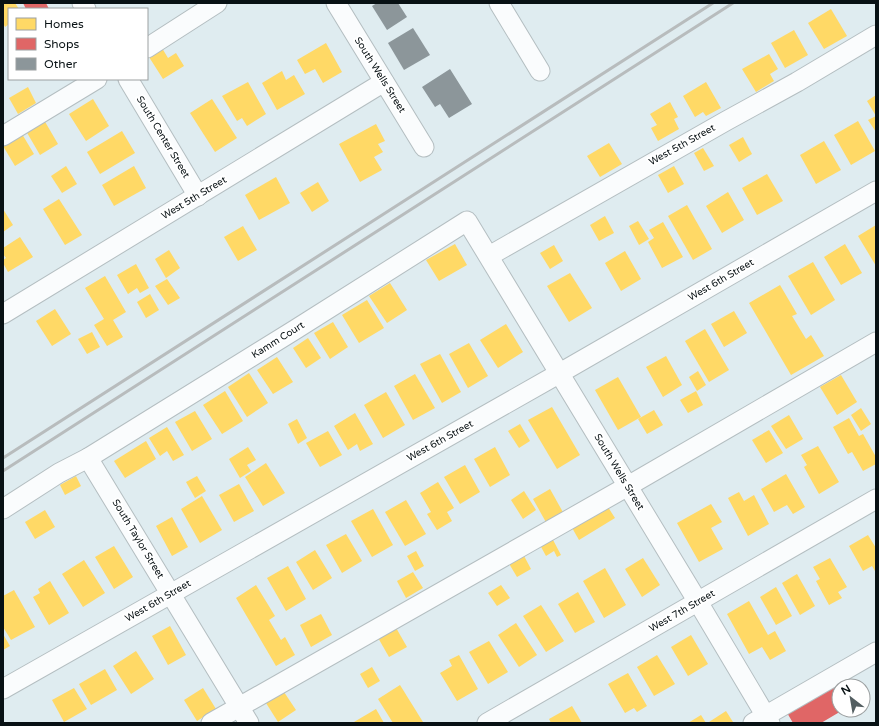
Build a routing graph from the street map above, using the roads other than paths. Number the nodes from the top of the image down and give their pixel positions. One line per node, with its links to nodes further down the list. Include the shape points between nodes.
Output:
1 (217, 3): 5 (street)
2 (336, 3): 9 (street, South Wells Street)
3 (499, 3): 6 (street)
4 (876, 35): 15 (street, West 5th Street)
5 (148, 47)
6 (540, 71)
7 (95, 80): 10 (street)
8 (129, 80): 13 (street, South Center Street)
9 (384, 82): 11 (street, South Wells Street); 13 (street, West 5th Street)
10 (3, 136)
11 (424, 147)
12 (876, 191): 18 (street, West 6th Street)
13 (198, 196): 16 (street, West 5th Street)
14 (467, 221): 15 (street, South Wells Street); 19 (street, Kamm Court)
15 (489, 256): 18 (street, South Wells Street)
16 (4, 313)
17 (876, 342): 20 (street)
18 (560, 373): 20 (street, South Wells Street); 23 (street, West 6th Street)
19 (88, 458): 22 (street, Kamm Court, via 59,473); 23 (street, South Taylor Street)
20 (628, 486): 24 (street, South Wells Street); 27 (street)
21 (876, 499): 24 (street, West 7th Street)
22 (3, 509)
23 (170, 594): 26 (street, West 6th Street); 27 (street, South Taylor Street)
24 (698, 602): 28 (street, South Wells Street); 31 (street, West 7th Street)
25 (876, 652): 28 (street)
26 (3, 689)
27 (239, 707): 29 (street); 30 (street, South Taylor Street)
28 (763, 721)
29 (211, 723)
30 (249, 723)
31 (487, 723)

